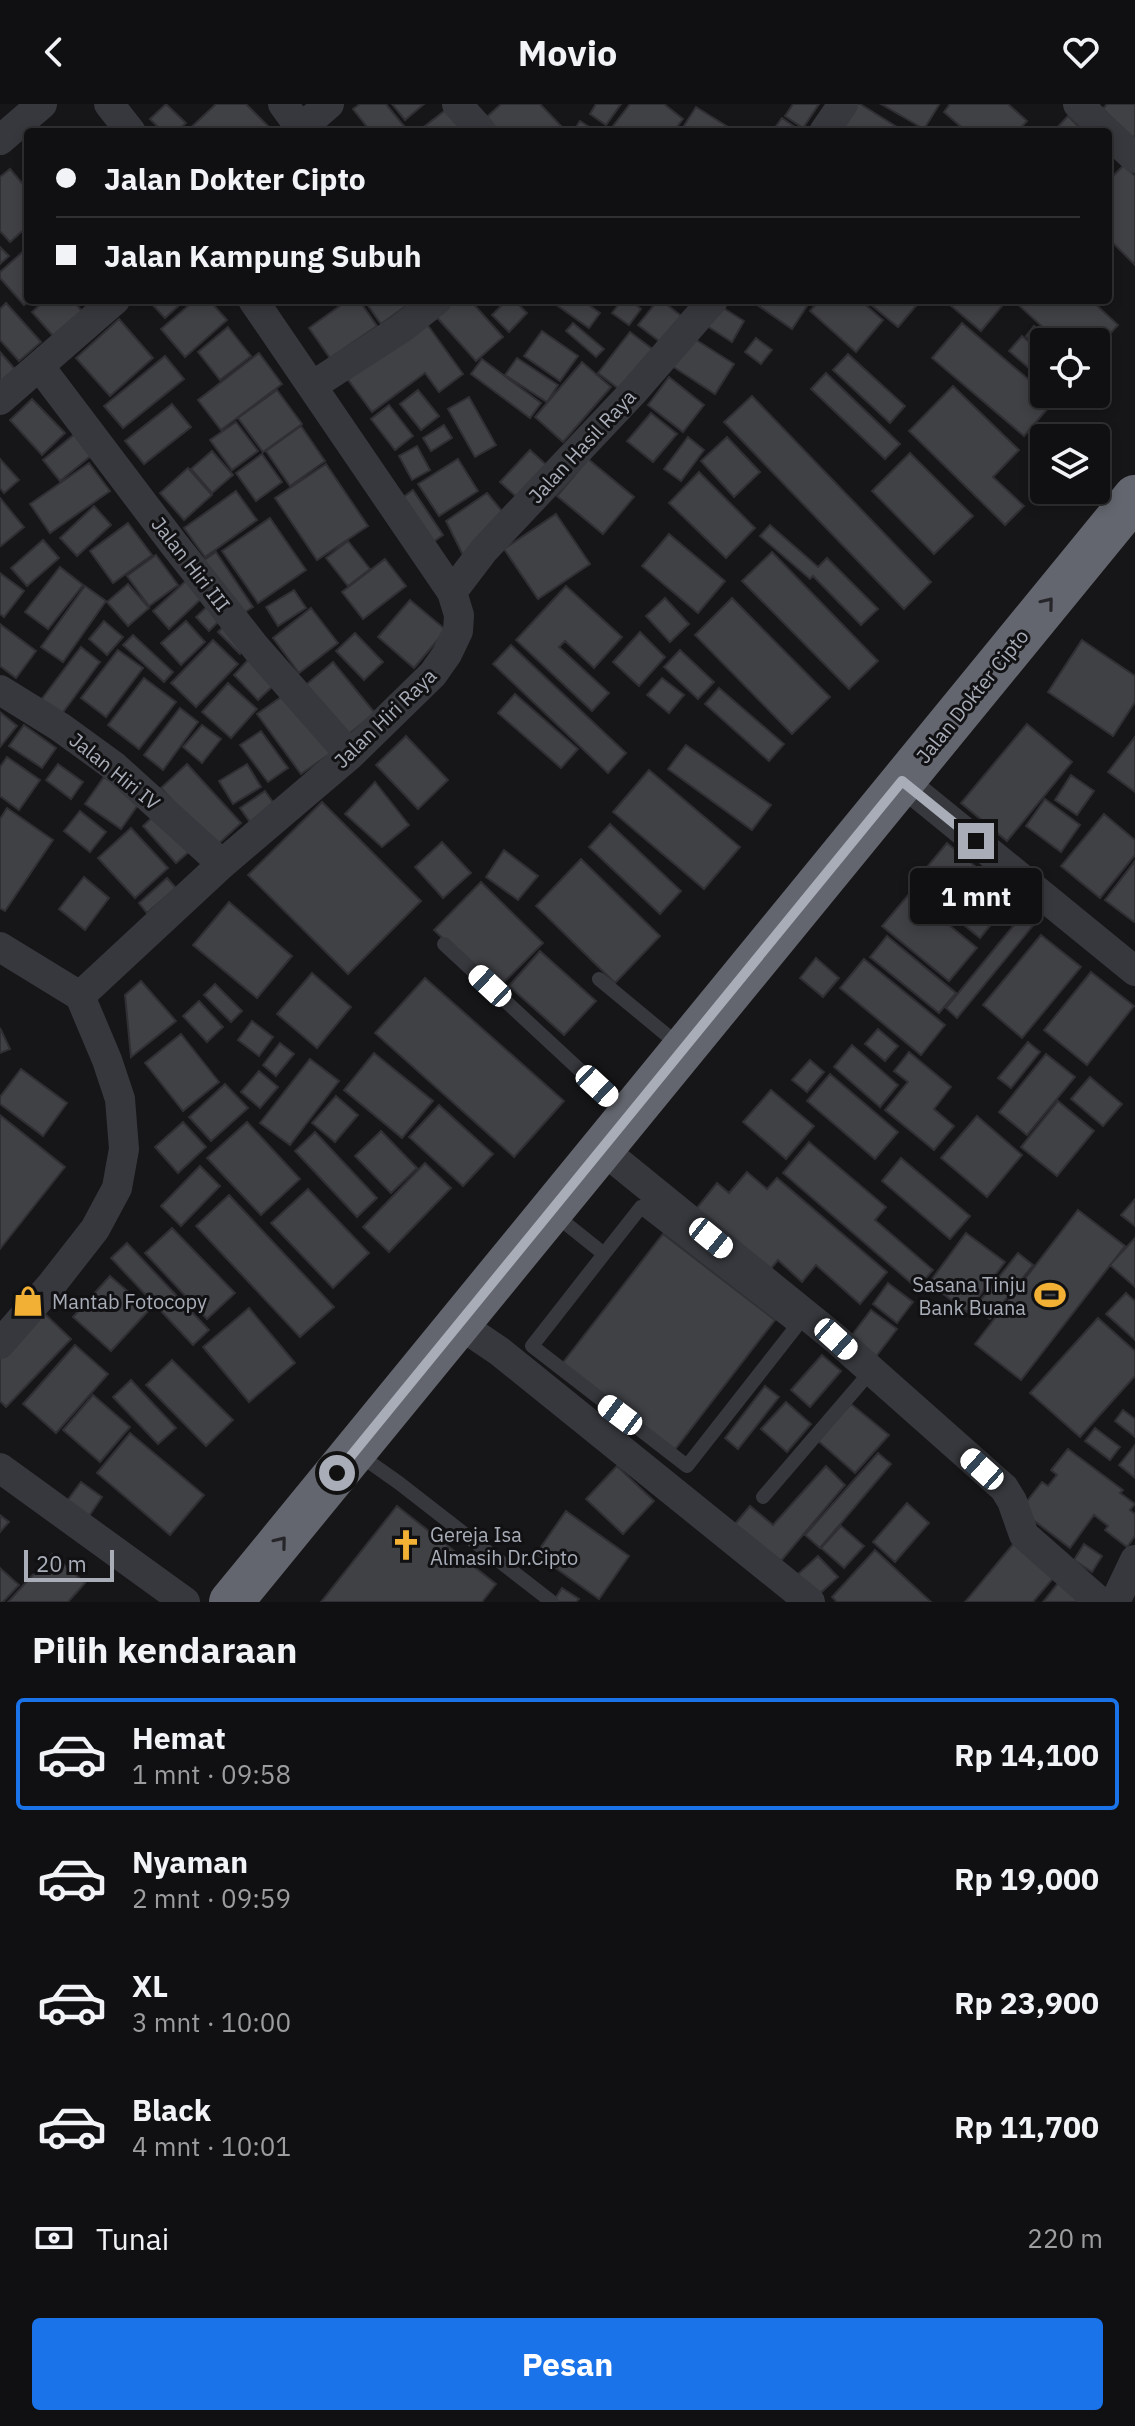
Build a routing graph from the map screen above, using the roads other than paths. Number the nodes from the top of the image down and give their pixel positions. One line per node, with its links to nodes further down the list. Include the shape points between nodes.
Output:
1 (42, 104): 15 (street)
2 (109, 104): 8 (street)
3 (283, 104): 9 (street)
4 (329, 104): 10 (street)
5 (457, 104): 11 (street)
6 (843, 104): 12 (street)
7 (1078, 104): 13 (street)
8 (128, 128)
9 (298, 128)
10 (301, 128)
11 (478, 128)
12 (827, 128)
13 (1104, 128)
14 (1112, 136): 16 (street)
15 (0, 140)
16 (1135, 158)
17 (111, 304): 21 (street)
18 (256, 304): 22 (street, Jalan Hiri Raya)
19 (432, 304): 22 (street)
20 (703, 304): 25 (street, Jalan Hasil Raya, via 634,391 484,550)
21 (40, 367): 23 (street); 27 (street, Jalan Hiri III, via 256,648)
22 (312, 386): 25 (street, Jalan Hiri Raya)
23 (0, 400)
24 (1135, 497): 28 (highway, Jalan Dokter Cipto, one-way to 24)
25 (452, 592): 27 (street, Jalan Hiri Raya, via 458,631 447,654)
26 (0, 690): 29 (street, Jalan Hiri IV, via 115,767)
27 (350, 755): 29 (street, Jalan Hiri Raya)
28 (902, 781): 32 (street); 35 (highway, Jalan Dokter Cipto)
29 (222, 864): 34 (street, Jalan Hiri Raya)
30 (444, 944): 36 (lane)
31 (0, 947): 34 (street)
32 (1135, 971)
33 (599, 979): 35 (lane)
34 (80, 996): 40 (street, via 120,1099 124,1149 117,1188 95,1229)
35 (684, 1049): 36 (highway, Jalan Dokter Cipto)
36 (616, 1132): 37 (highway, Jalan Dokter Cipto); 41 (street)
37 (550, 1212): 38 (lane); 39 (highway, Jalan Dokter Cipto)
38 (604, 1254): 38 (lane, via 641,1207 796,1327 687,1466 532,1346)
39 (459, 1324): 42 (highway, Jalan Dokter Cipto); 46 (street, via 499,1351)
40 (0, 1344)
41 (872, 1370): 44 (lane); 51 (street, via 1004,1488 1024,1535)
42 (355, 1451): 48 (highway, Jalan Dokter Cipto, one-way to 42); 49 (lane)
43 (0, 1468): 47 (street)
44 (763, 1497)
45 (1135, 1560): 52 (street)
46 (777, 1592): 50 (street)
47 (185, 1602)
48 (231, 1602)
49 (552, 1602)
50 (810, 1602)
51 (1100, 1602)
52 (1115, 1602)

